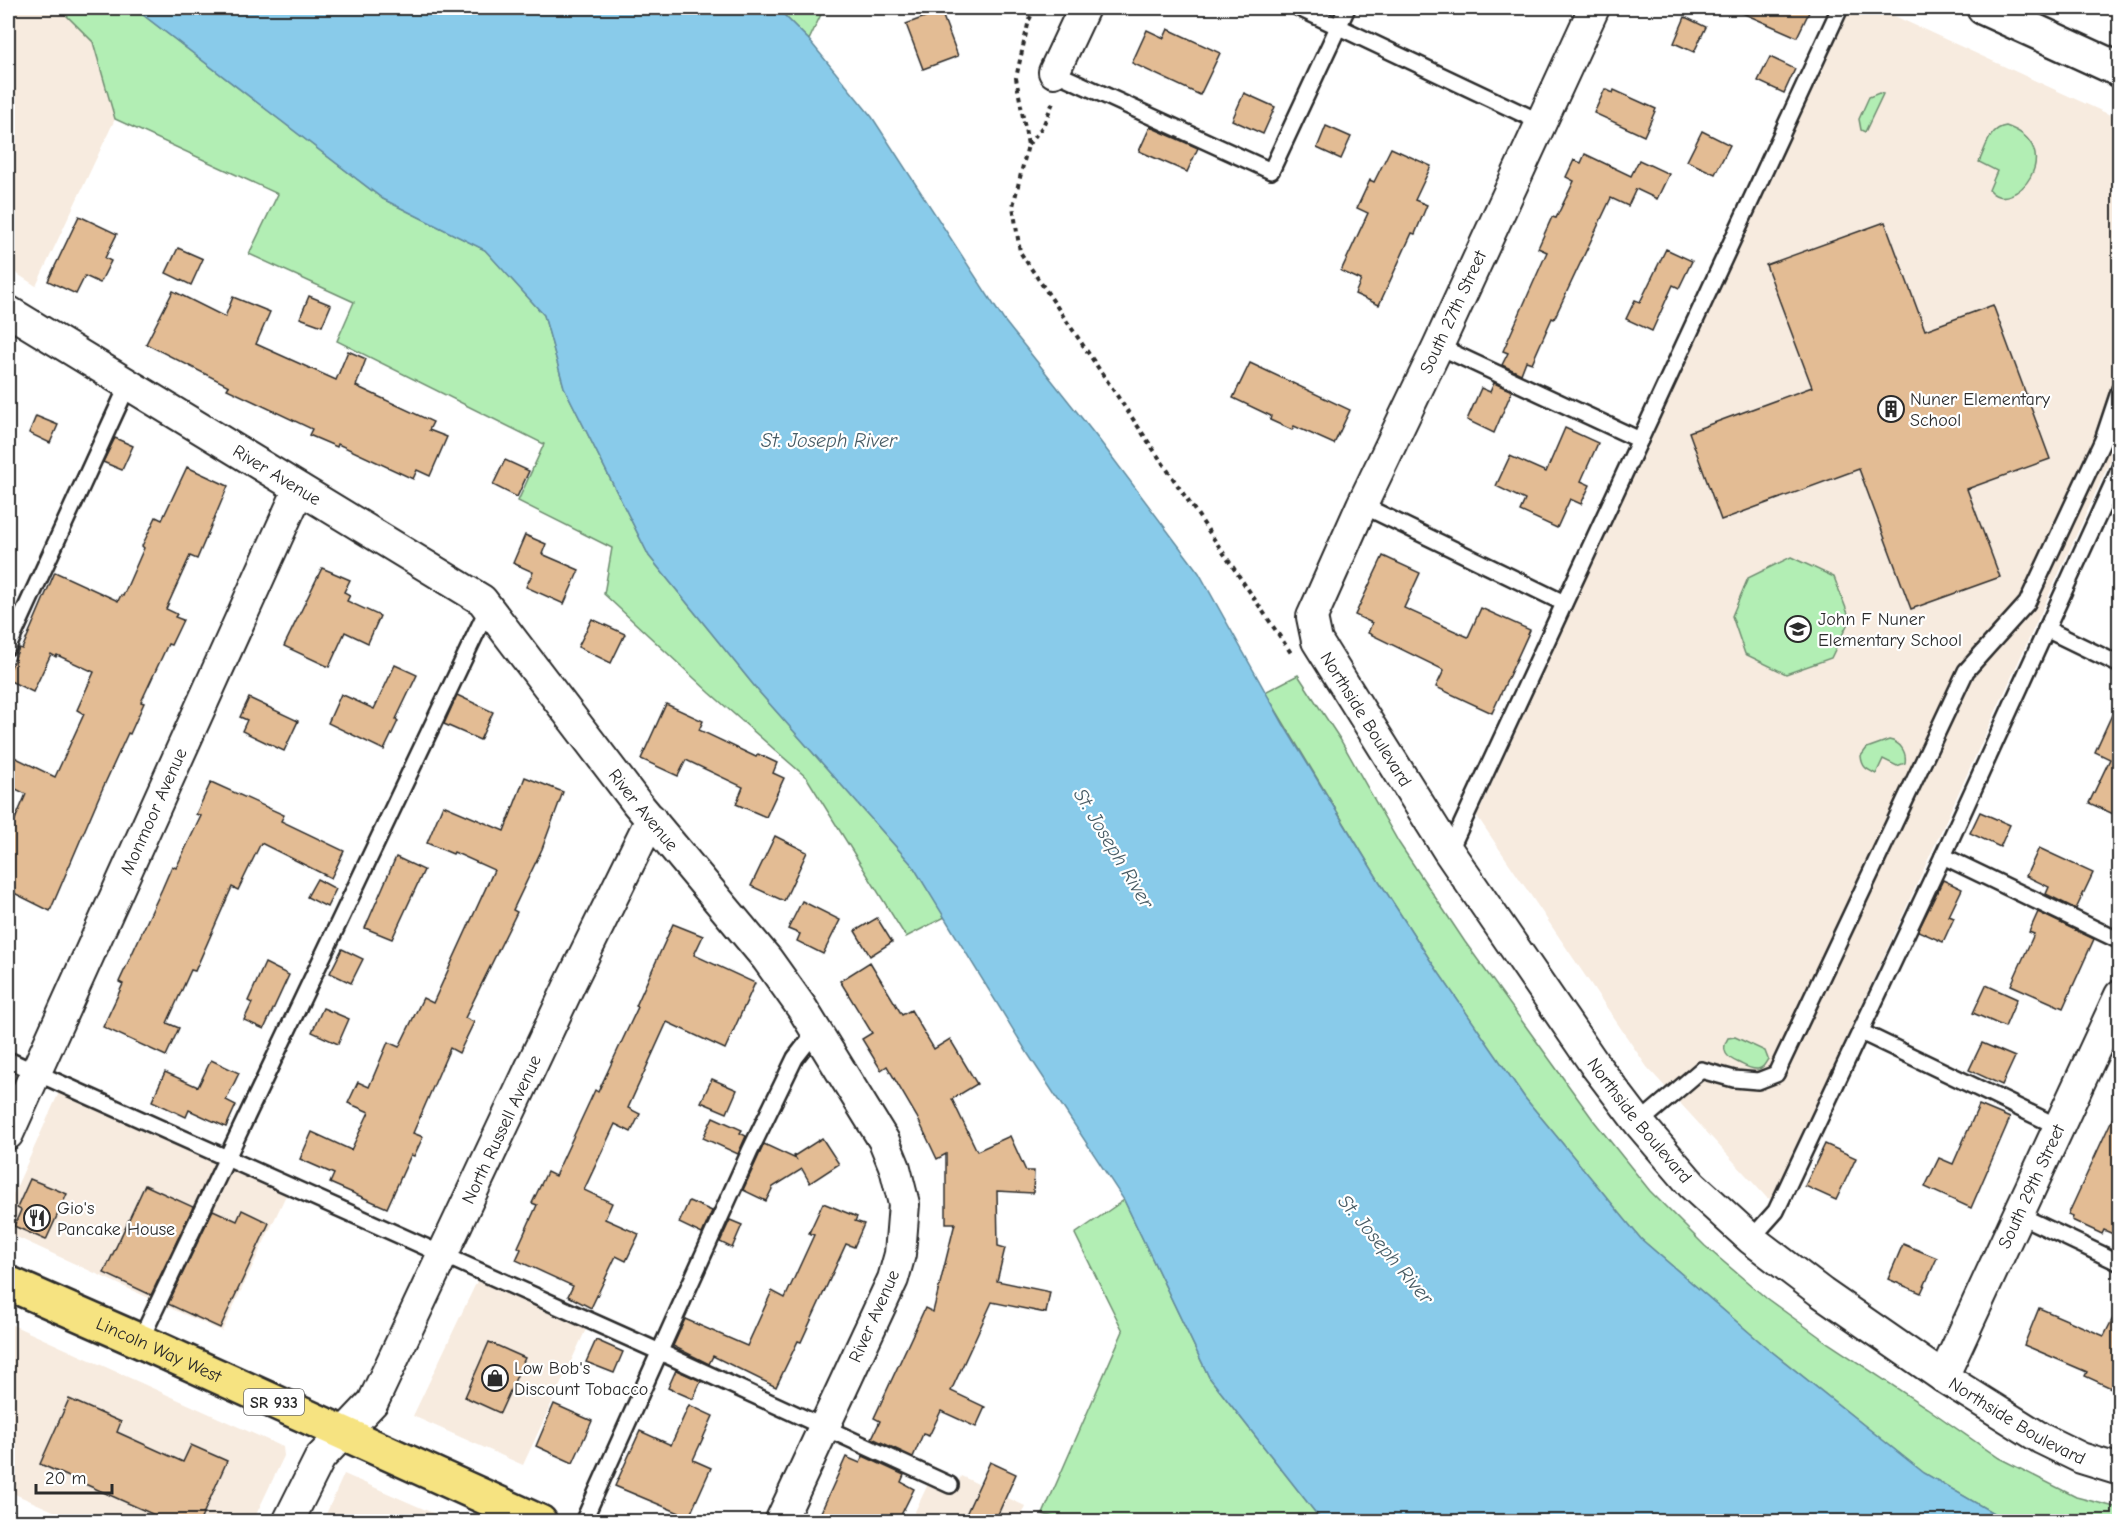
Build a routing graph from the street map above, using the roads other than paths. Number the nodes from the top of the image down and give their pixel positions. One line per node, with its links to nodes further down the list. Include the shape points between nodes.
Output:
1 (1084, 8): 9 (street)
2 (1299, 8): 7 (lane)
3 (1347, 8): 7 (lane)
4 (1594, 8): 10 (street, South 27th Street)
5 (1840, 8): 15 (lane)
6 (1984, 8): 8 (street)
7 (1339, 25): 9 (lane, via 1271,171); 10 (lane)
8 (2120, 70)
9 (1054, 72)
10 (1540, 122): 12 (street, South 27th Street)
11 (8, 311): 13 (street, River Avenue)
12 (1438, 346): 15 (lane); 18 (street, South 27th Street)
13 (128, 385): 17 (street, River Avenue); 23 (lane)
14 (2120, 389): 34 (lane, via 2103,440 2027,603 1966,671 1776,1074 1758,1081 1701,1070)
15 (1640, 440): 19 (lane)
16 (2120, 468): 22 (lane)
17 (299, 489): 20 (street, River Avenue, via 482,600); 33 (street, Monmoor Avenue)
18 (1362, 505): 19 (lane); 21 (street, South 27th Street)
19 (1564, 603): 26 (lane)
20 (488, 608): 25 (street, River Avenue); 37 (lane)
21 (1312, 617): 26 (street, Northside Boulevard, via 1317,641)
22 (2046, 629): 24 (lane); 27 (lane)
23 (8, 646)
24 (2120, 665)
25 (651, 819): 30 (street, River Avenue, via 767,959); 40 (street, North Russell Avenue)
26 (1449, 852): 34 (street, Northside Boulevard)
27 (1943, 856): 28 (lane); 31 (lane)
28 (2120, 940)
29 (2120, 995): 35 (street, South 29th Street)
30 (816, 1031): 44 (lane, via 795,1058); 46 (street, River Avenue, via 884,1141 904,1204 900,1254 893,1279)
31 (1861, 1032): 35 (lane); 39 (lane, via 1776,1210)
32 (8, 1060): 33 (lane)
33 (35, 1072): 36 (street, Monmoor Avenue); 37 (lane)
34 (1639, 1123): 39 (street, Northside Boulevard, via 1692,1185)
35 (2059, 1127): 38 (street, South 29th Street)
36 (8, 1134)
37 (227, 1157): 40 (lane); 43 (lane)
38 (2019, 1215): 41 (lane); 45 (street, South 29th Street)
39 (1751, 1239): 45 (street, Northside Boulevard)
40 (442, 1255): 44 (lane); 47 (street, North Russell Avenue, via 373,1402)
41 (2120, 1263)
42 (8, 1283): 43 (main road, Lincoln Way West / SR 933)
43 (140, 1341): 47 (main road, Lincoln Way West / SR 933)
44 (660, 1352): 46 (lane); 52 (lane)
45 (1942, 1377): 48 (street, Northside Boulevard, via 2042,1439 2081,1458)
46 (823, 1427): 49 (lane); 53 (street, River Avenue)
47 (342, 1434): 50 (street, North Russell Avenue, via 320,1458); 51 (main road, Lincoln Way West / SR 933)
48 (2120, 1470)
49 (950, 1485)
50 (288, 1521)
51 (540, 1521)
52 (583, 1521)
53 (780, 1521)

